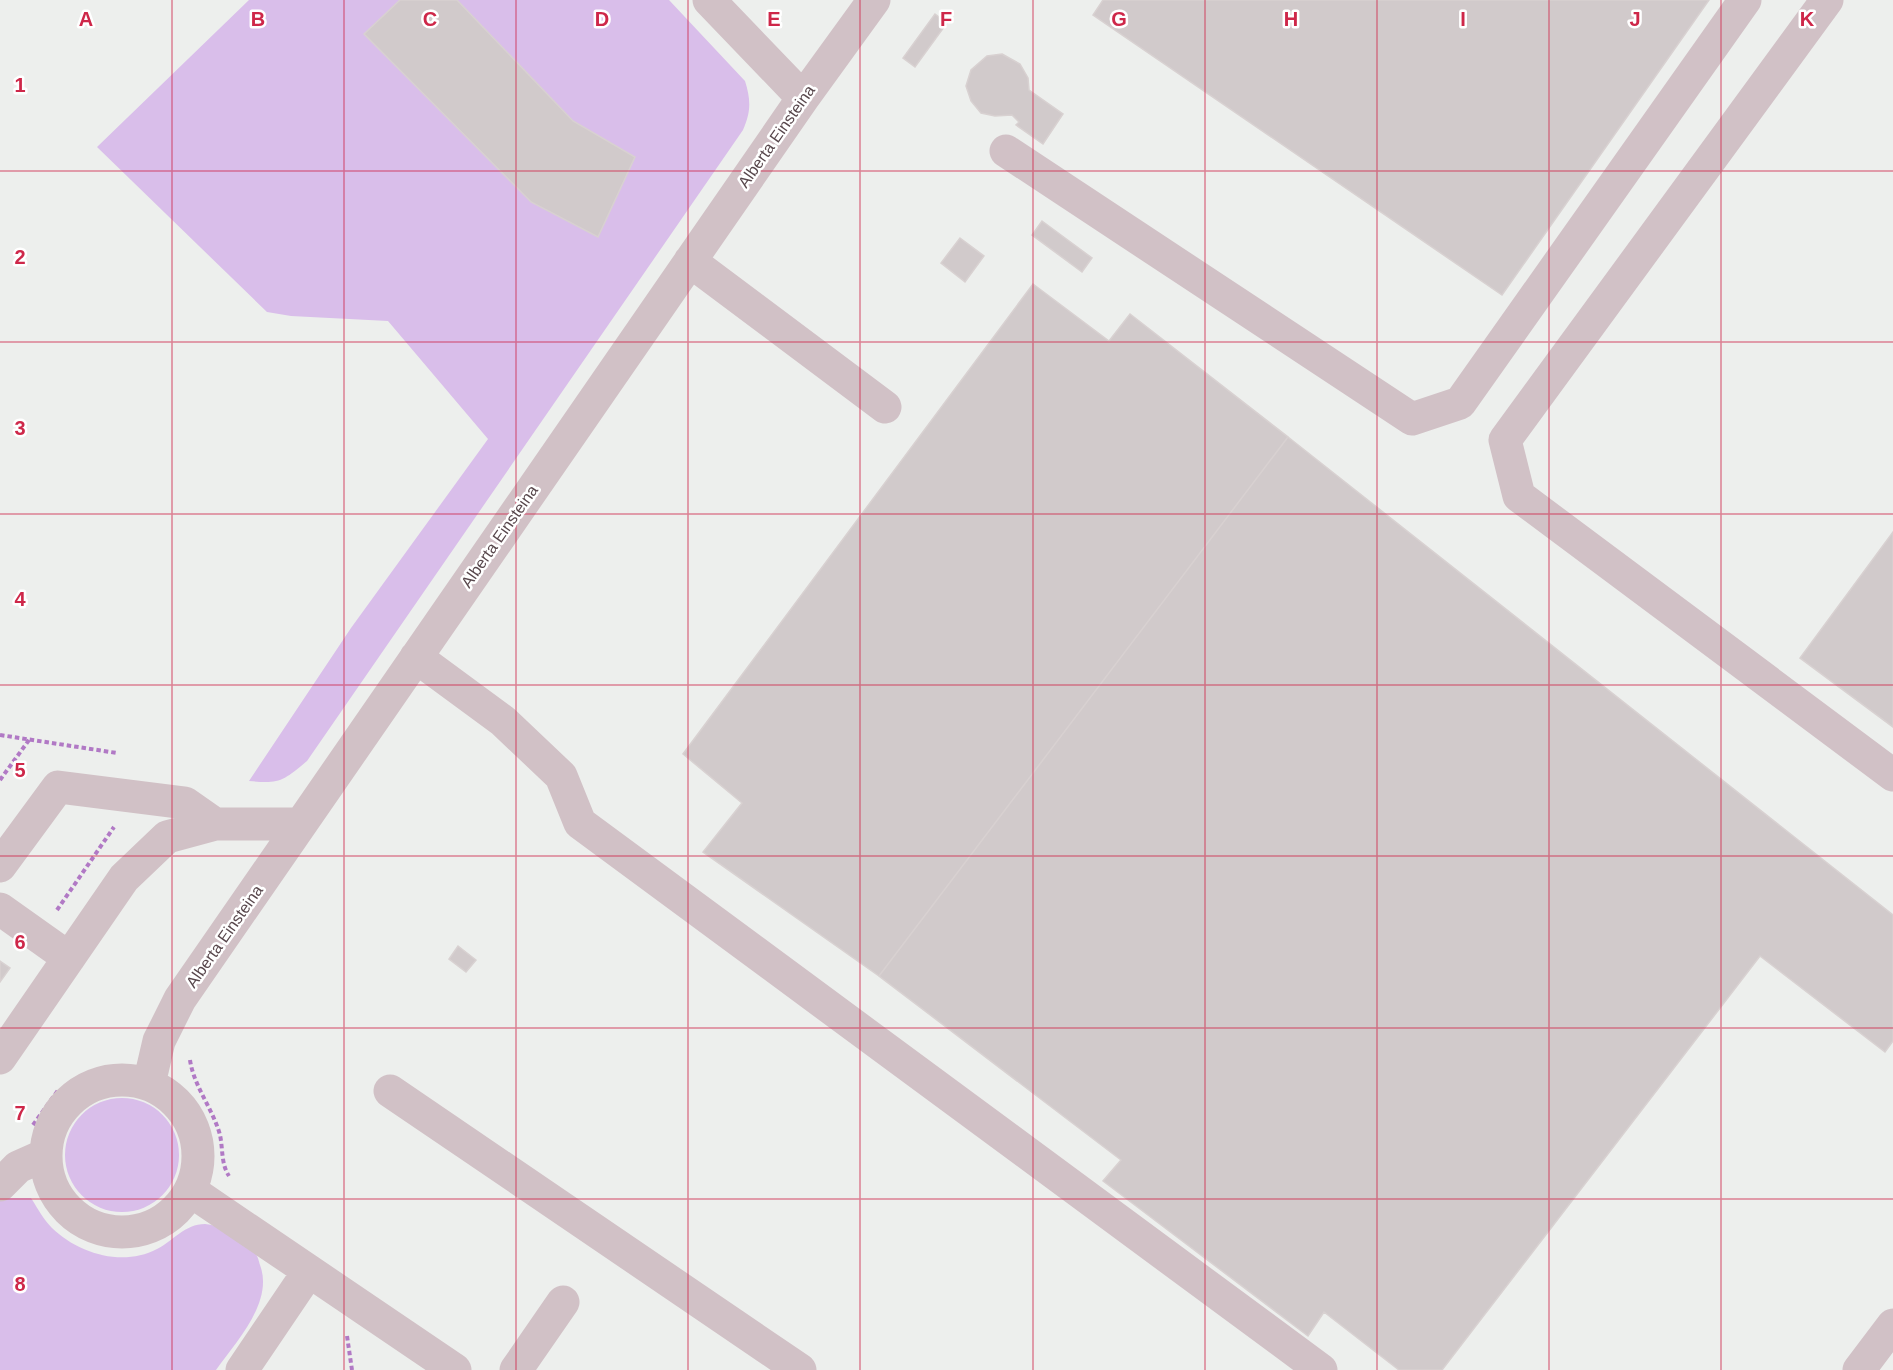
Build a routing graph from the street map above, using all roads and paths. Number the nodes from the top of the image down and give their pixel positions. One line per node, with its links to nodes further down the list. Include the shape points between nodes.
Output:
1 (709, 0): 5 (street)
2 (874, 0): 5 (street, Alberta Einsteina)
3 (1745, 0): 6 (street, via 1460,403 1412,419)
4 (1827, 0): 13 (street, via 1505,440 1519,496)
5 (803, 98): 7 (street, Alberta Einsteina)
6 (1006, 151)
7 (690, 261): 8 (street); 9 (street, Alberta Einsteina)
8 (885, 407)
9 (416, 657): 17 (street, Alberta Einsteina); 39 (street, via 503,721 561,776 580,823)
10 (0, 735): 11 (path)
11 (29, 740): 12 (path); 14 (path)
12 (117, 753)
13 (1893, 775)
14 (0, 780)
15 (120, 819): 20 (path)
16 (215, 824): 17 (street); 18 (street, via 185,803 58,786); 21 (street, via 167,837 124,878)
17 (301, 824): 24 (street, Alberta Einsteina, via 180,999 159,1041)
18 (0, 867)
19 (0, 909): 21 (street)
20 (55, 914)
21 (69, 958): 23 (street)
22 (189, 1055): 27 (path, via 192,1074 219,1134 225,1169)
23 (0, 1058)
24 (149, 1084): 26 (street, via 108,1080 88,1087 57,1115 48,1134); 29 (street, via 177,1102 194,1129 199,1160)
25 (390, 1091): 38 (street)
26 (45, 1155): 28 (street, via 18,1167); 29 (street, via 48,1177 71,1214 110,1232 152,1226 171,1216)
27 (234, 1184)
28 (0, 1185)
29 (191, 1191): 30 (street)
30 (309, 1271): 31 (street); 34 (street)
31 (355, 1302): 35 (path, via 344,1318); 36 (street)
32 (563, 1302): 37 (street)
33 (1893, 1325): 40 (street)
34 (242, 1370)
35 (352, 1370)
36 (455, 1370)
37 (516, 1370)
38 (800, 1370)
39 (1321, 1370)
40 (1859, 1370)

